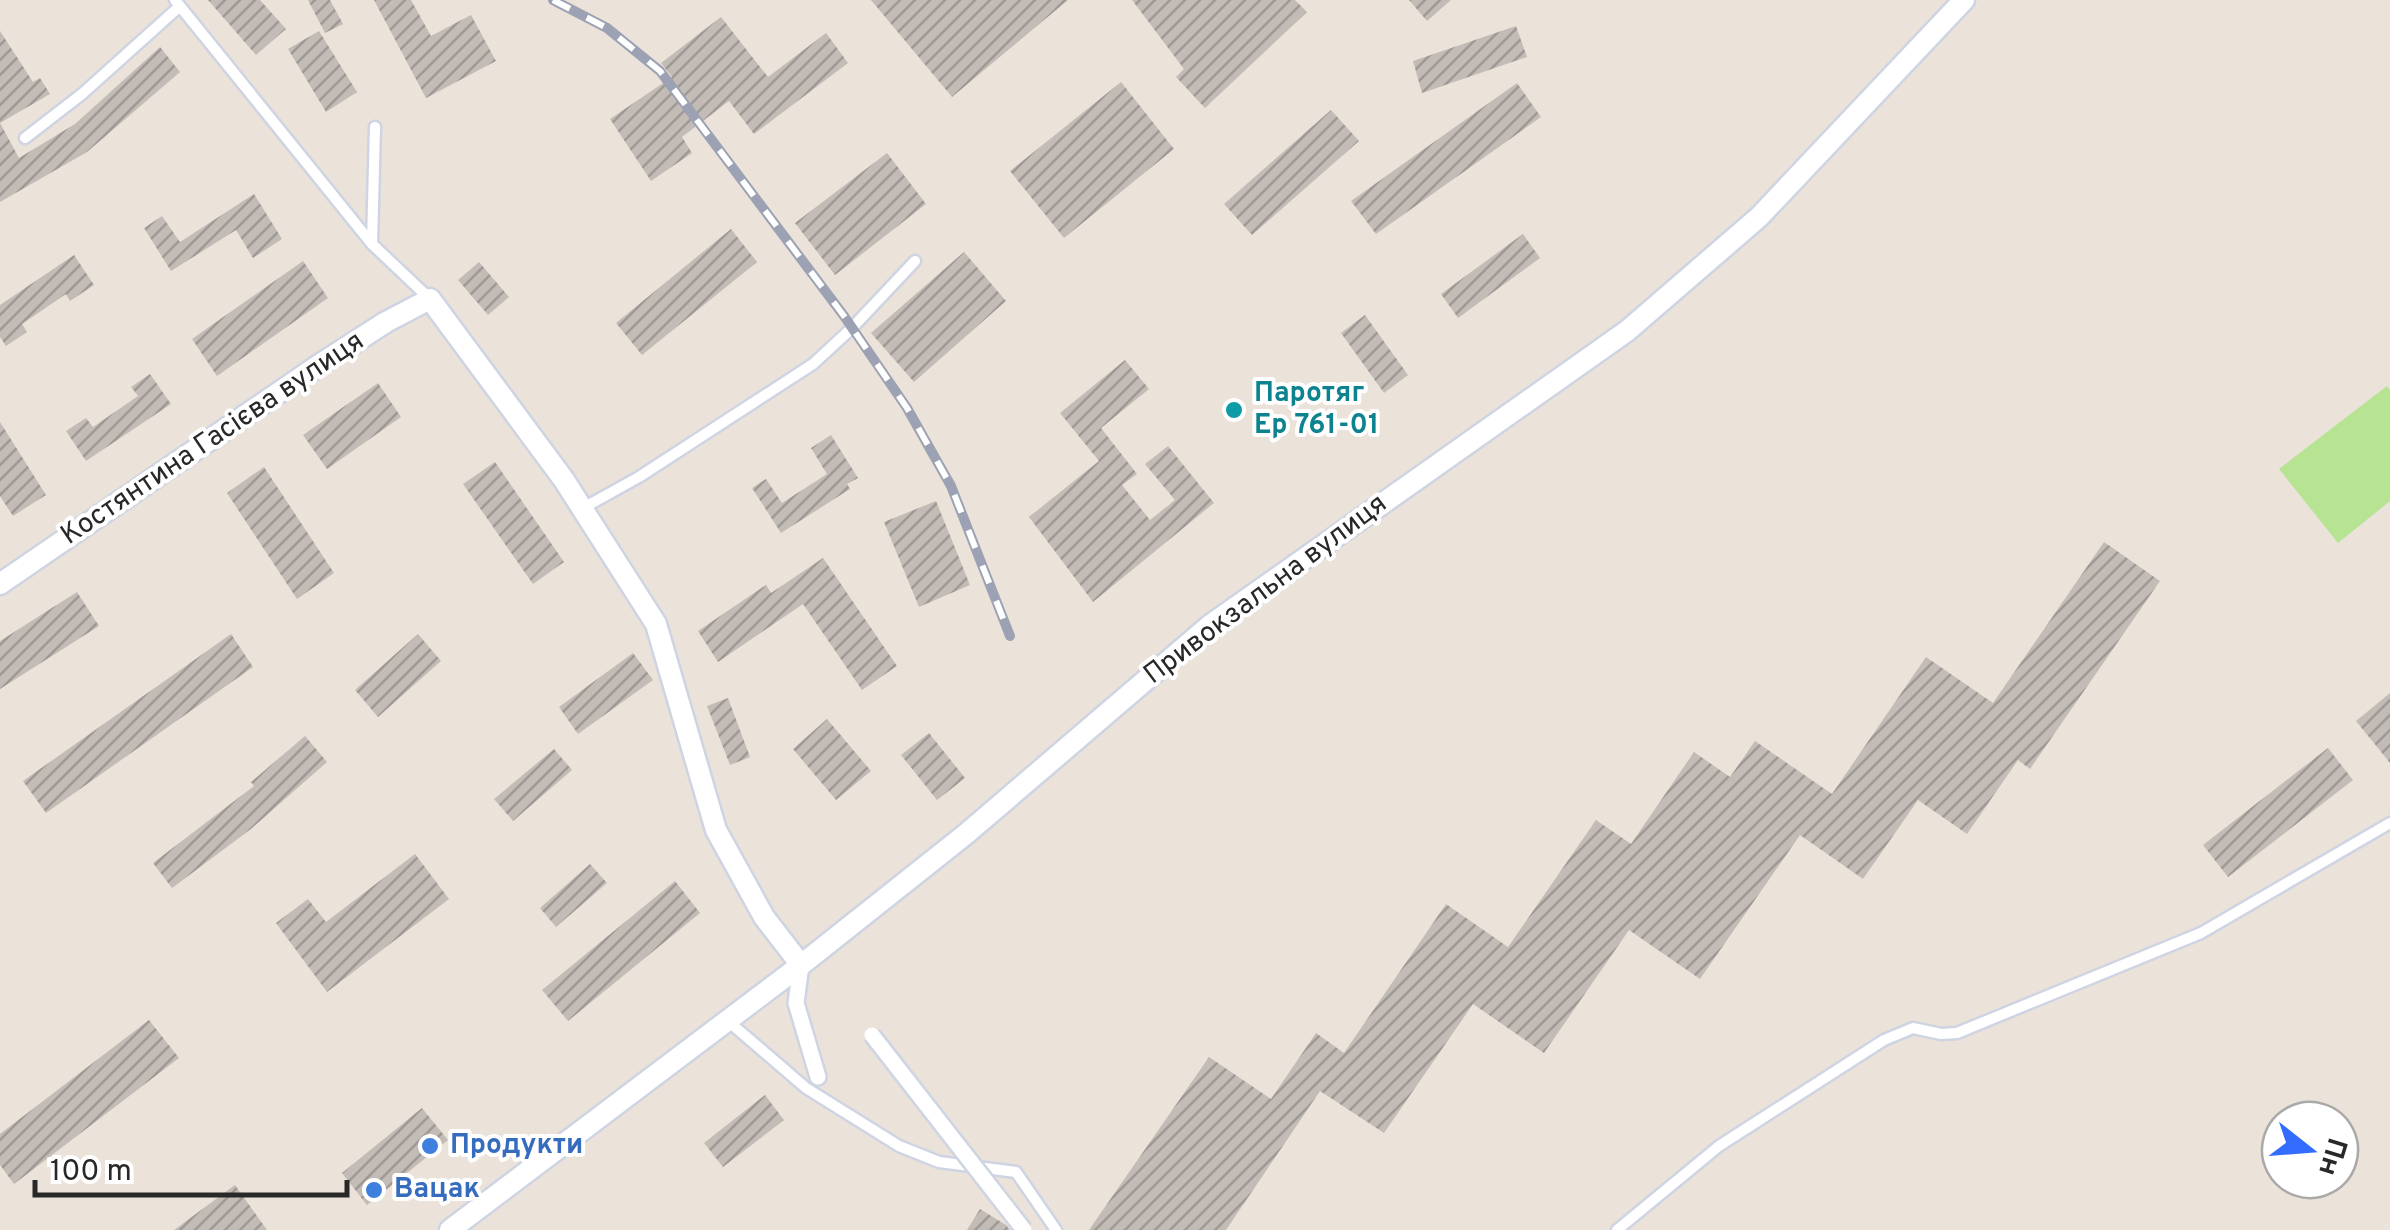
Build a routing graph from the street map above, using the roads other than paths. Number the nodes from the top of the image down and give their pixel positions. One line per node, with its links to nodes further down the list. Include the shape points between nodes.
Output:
1 (1964, 0): 11 (street, Привокзальна вулиця, via 1759,217 1682,286 1209,626)
2 (178, 3): 4 (lane); 5 (lane)
3 (375, 127): 5 (lane)
4 (25, 138)
5 (372, 244): 7 (lane)
6 (916, 262): 8 (lane, via 813,364)
7 (430, 299): 8 (street); 9 (street, Костянтина Гасієва вулиця, via 316,367)
8 (582, 508): 11 (street, via 656,624 716,830 764,917)
9 (0, 584)
10 (2390, 823): 18 (lane, via 2201,932 1957,1033 1913,1028 1884,1040 1720,1146)
11 (802, 965): 12 (street, Привокзальна вулиця); 14 (street, via 796,1003)
12 (728, 1020): 15 (street, Привокзальна вулиця); 17 (lane, via 806,1088 899,1146 939,1162 1016,1172)
13 (872, 1036): 16 (street, bridge)
14 (818, 1077)
15 (450, 1230)
16 (1024, 1230)
17 (1056, 1230)
18 (1617, 1230)

